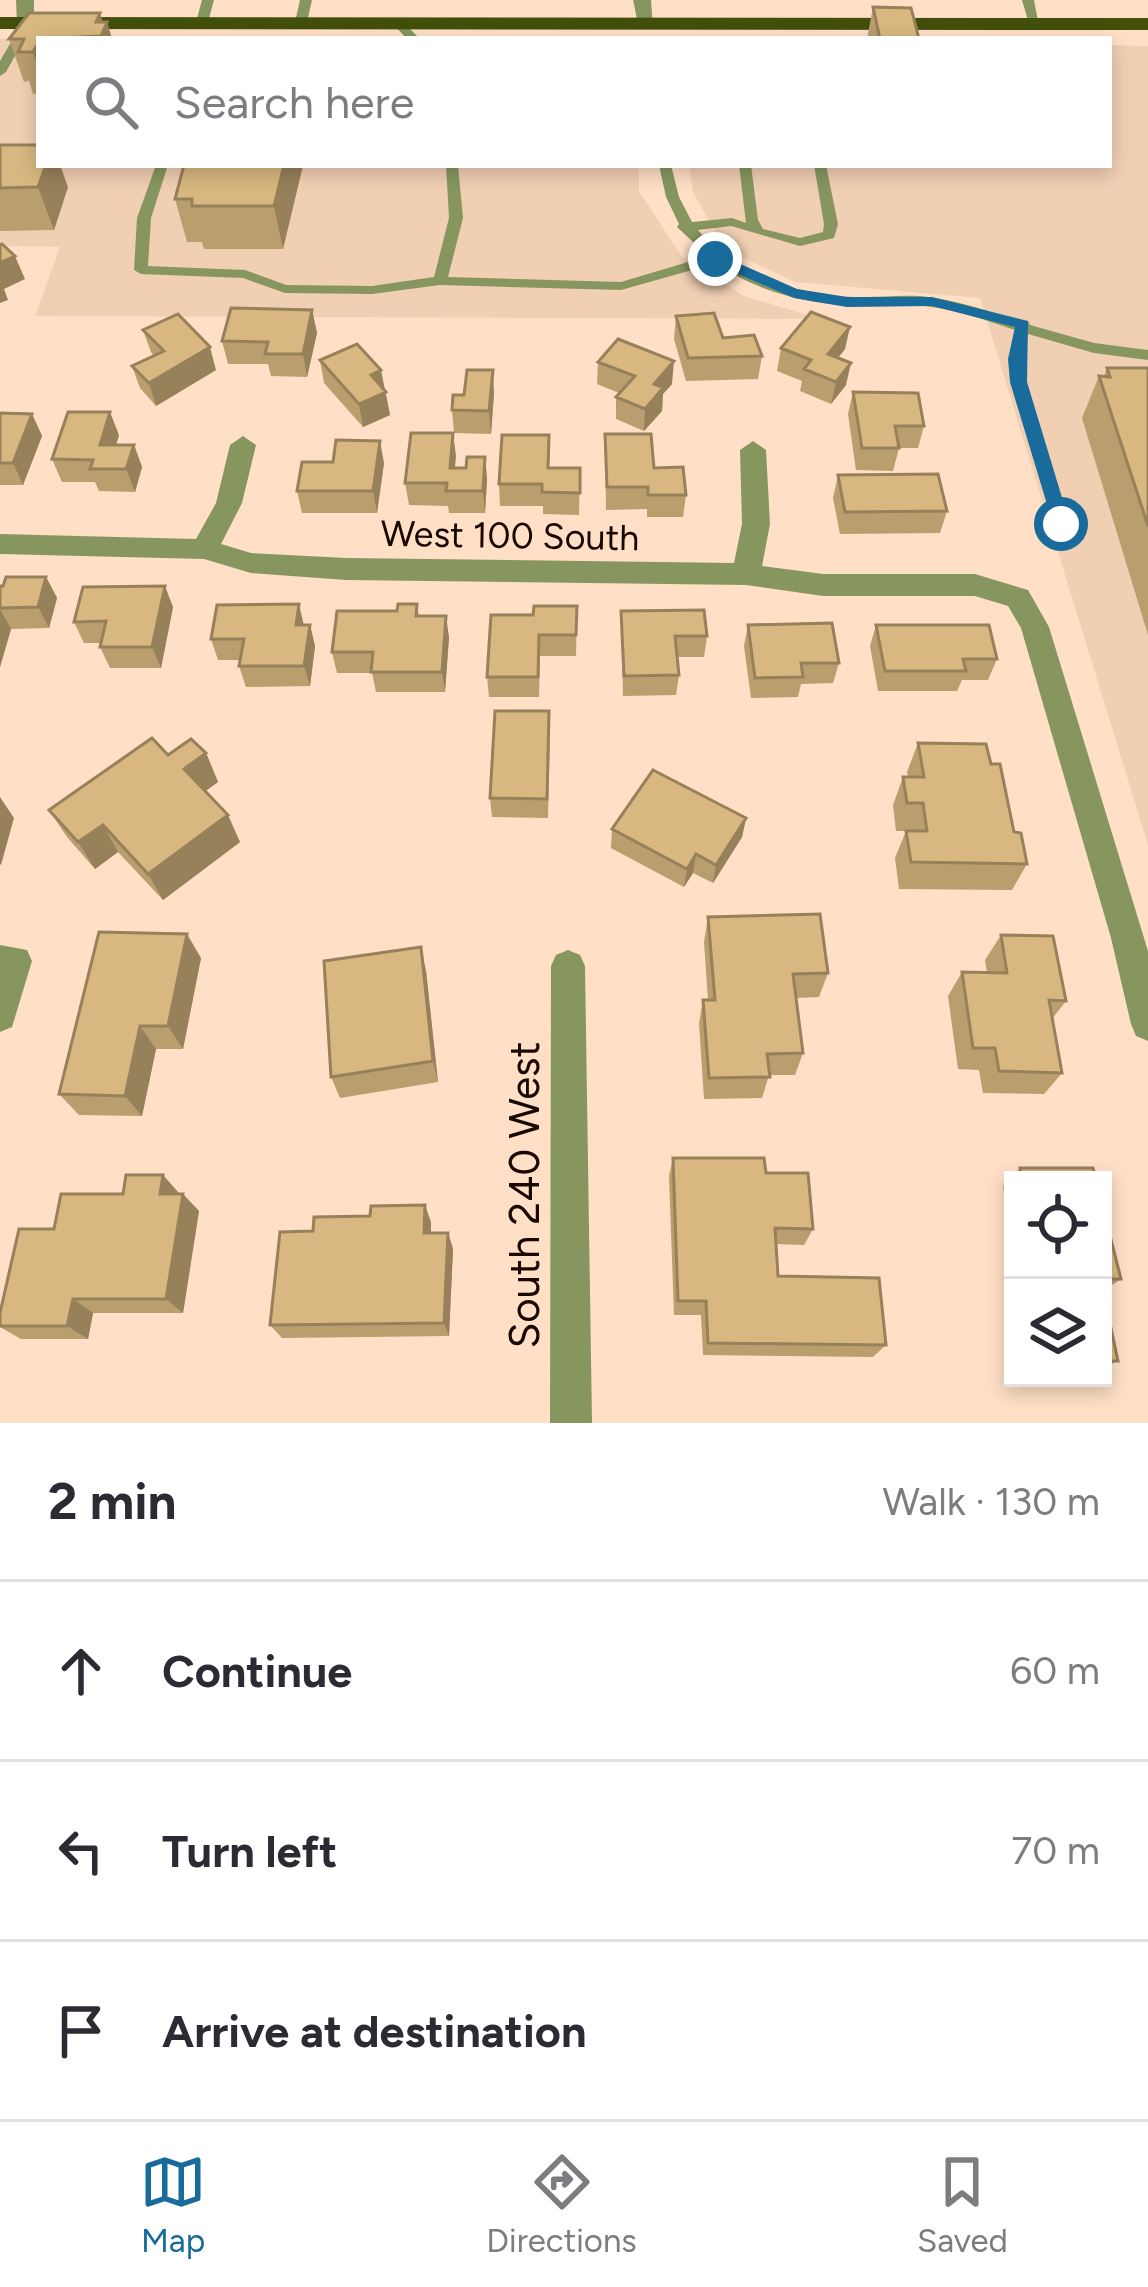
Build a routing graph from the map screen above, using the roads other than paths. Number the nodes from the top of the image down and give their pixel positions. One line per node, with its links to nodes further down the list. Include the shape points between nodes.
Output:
1 (25, 0): 10 (street)
2 (208, 0): 6 (lane)
3 (306, 0): 7 (lane)
4 (642, 0): 14 (street)
5 (1028, 0): 11 (lane)
6 (202, 22): 7 (main road); 13 (main road)
7 (301, 22): 8 (main road)
8 (398, 22): 14 (main road); 15 (lane)
9 (0, 23): 10 (main road)
10 (27, 23): 13 (main road); 16 (lane)
11 (1035, 24): 12 (main road); 14 (main road)
12 (1148, 24)
13 (172, 30)
14 (647, 31)
15 (411, 36)
16 (0, 72)
17 (161, 168): 25 (lane, via 144,218 141,270 245,274 285,289)
18 (452, 168): 25 (lane, via 456,218)
19 (665, 168): 22 (lane)
20 (745, 168): 23 (lane)
21 (821, 168): 23 (lane, via 829,235 800,242)
22 (684, 227): 23 (lane, via 732,222); 24 (lane)
23 (758, 232)
24 (715, 259): 25 (lane, via 621,286); 26 (lane, via 794,293 932,302)
25 (440, 281)
26 (1023, 324): 27 (lane, via 1090,351); 30 (lane, via 1018,382)
27 (1148, 355)
28 (243, 445): 32 (street, via 229,503)
29 (753, 450): 33 (street, via 756,524)
30 (1061, 524)
31 (0, 544): 32 (street, West 100 South)
32 (204, 549): 33 (street, West 100 South, via 250,563 346,569)
33 (746, 574): 34 (street, West 100 South, via 823,585 975,585 1018,598 1035,627)
34 (1138, 939): 38 (street)
35 (7, 961): 37 (street)
36 (568, 966): 39 (street, South 240 West)
37 (0, 1015)
38 (1148, 1024)
39 (571, 1423)

